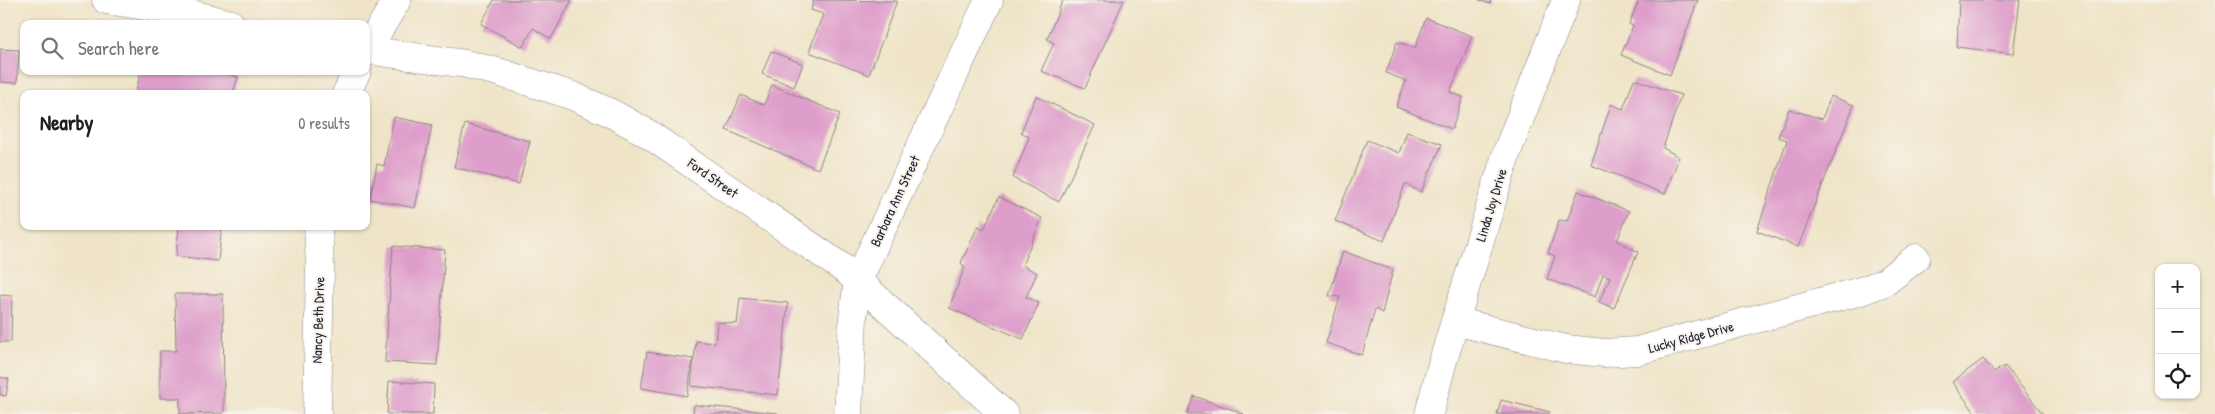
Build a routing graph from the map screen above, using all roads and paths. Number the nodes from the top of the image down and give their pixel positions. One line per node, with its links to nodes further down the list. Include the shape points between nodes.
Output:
1 (106, 0): 5 (street)
2 (397, 0): 6 (street)
3 (989, 0): 12 (street, Barbara Ann Street)
4 (1566, 0): 13 (street, Linda Joy Drive, via 1507,152)
5 (215, 20)
6 (370, 46)
7 (370, 56): 12 (street, Ford Street, via 466,64 573,96 611,113 647,133)
8 (355, 75): 9 (street)
9 (348, 90)
10 (318, 230): 14 (street, Nancy Beth Drive)
11 (1916, 258): 13 (street, Lucky Ridge Drive, via 1884,282 1861,291 1637,351 1604,353 1566,349)
12 (858, 280): 15 (street, Barbara Ann Street); 16 (street, Ford Street)
13 (1455, 320): 17 (street, Linda Joy Drive)
14 (317, 414)
15 (848, 414)
16 (1004, 414)
17 (1429, 414)

